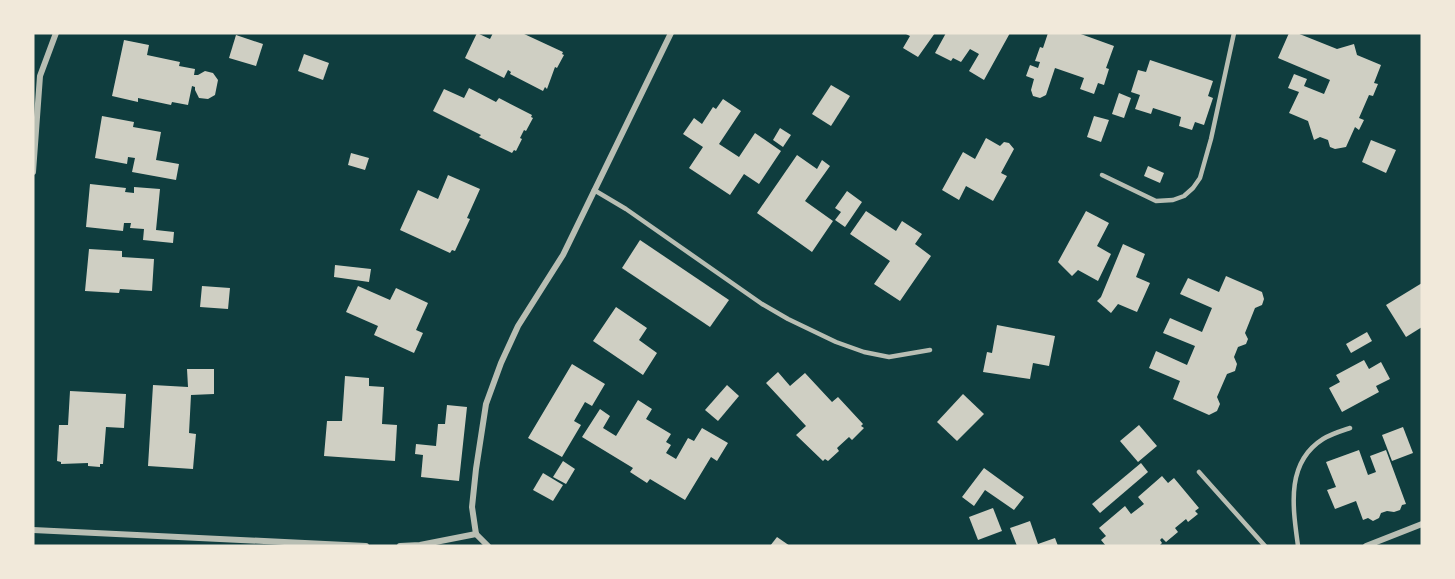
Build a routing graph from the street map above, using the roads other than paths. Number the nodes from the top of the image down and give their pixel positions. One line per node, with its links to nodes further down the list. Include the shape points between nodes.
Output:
1 (56, 33): 4 (street, via 40,76)
2 (671, 33): 6 (street)
3 (1234, 33): 5 (lane, via 1211,140 1194,188 1173,200 1156,201)
4 (33, 172)
5 (1102, 174)
6 (594, 190): 7 (lane, via 762,304 836,342 889,357); 12 (street, via 563,255 518,326 486,404 472,507)
7 (930, 350)
8 (1350, 428): 17 (lane, via 1324,438 1299,466 1292,501)
9 (1199, 472): 16 (lane)
10 (1422, 524): 18 (street)
11 (33, 530): 13 (street)
12 (476, 534): 14 (street); 15 (street)
13 (366, 546)
14 (400, 546)
15 (488, 546)
16 (1265, 546)
17 (1298, 546)
18 (1366, 546)

